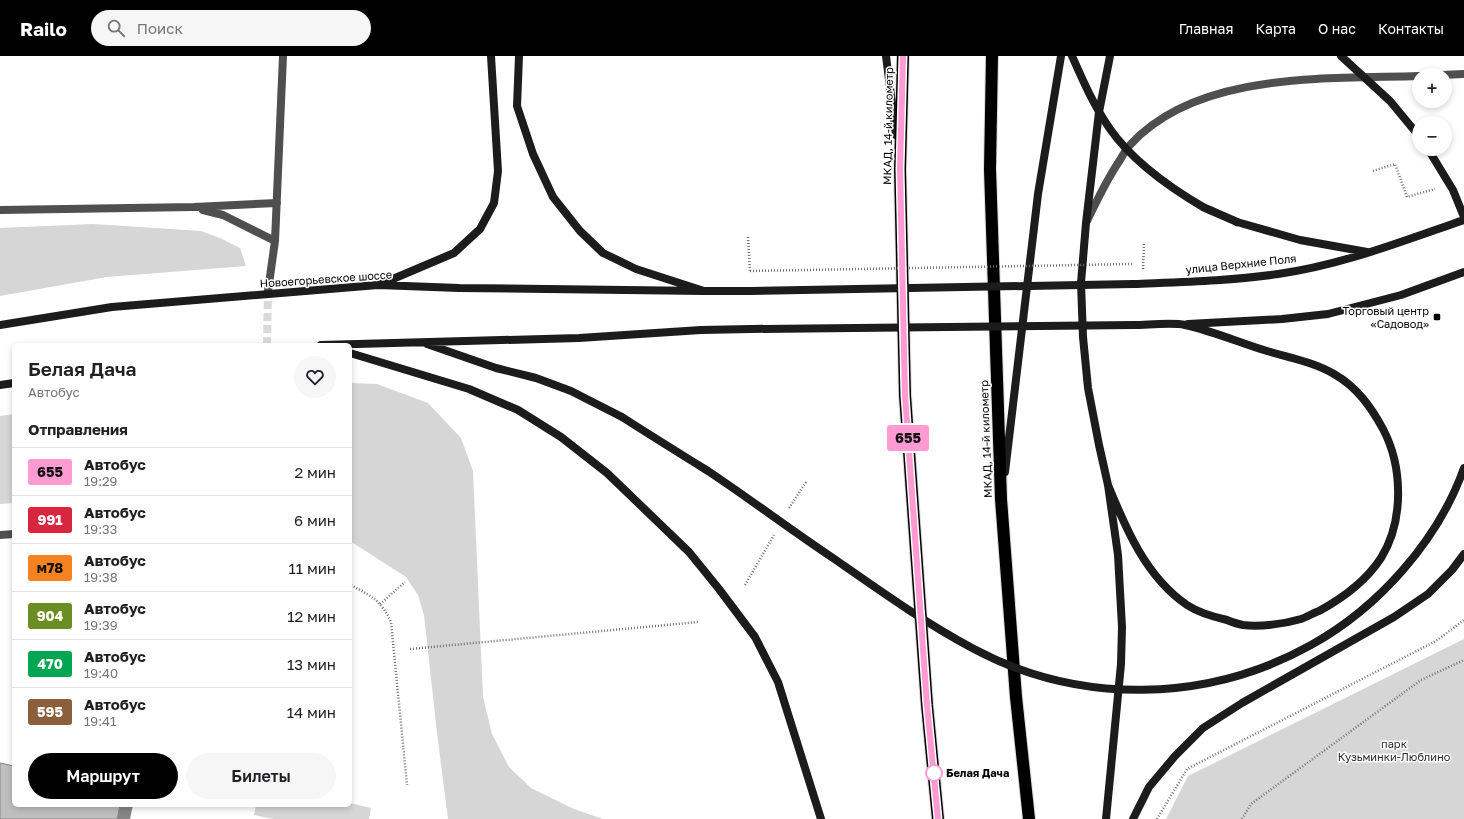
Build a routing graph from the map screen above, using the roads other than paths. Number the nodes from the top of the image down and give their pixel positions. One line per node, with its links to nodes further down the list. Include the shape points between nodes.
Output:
1 (283, 56): 17 (street)
2 (491, 56): 25 (main road, via 498,171 494,203 480,229 454,253)
3 (519, 56): 27 (main road, via 517,106 533,154 554,197 580,231 603,252 636,269)
4 (886, 56): 16 (main road)
5 (902, 56): 16 (highway, МКАД, 14-й километр)
6 (992, 56): 38 (highway, МКАД, 14-й километр, via 990,169)
7 (1061, 56): 38 (main road, via 1038,194)
8 (1072, 56): 23 (main road, bridge, via 1089,94 1110,130 1136,159 1171,186 1197,203 1237,222 1300,240)
9 (1110, 56): 21 (main road, via 1099,112)
10 (1341, 56): 14 (main road, bridge, via 1390,101)
11 (1464, 74): 12 (street)
12 (1452, 75)
13 (1412, 76): 21 (street, via 1288,80 1231,90 1191,103 1158,119 1130,145 1108,178)
14 (1412, 128)
15 (1432, 156): 20 (main road, bridge, via 1453,190)
16 (900, 169): 43 (highway, МКАД, 14-й километр, via 905,395 927,705)
17 (277, 203): 18 (street); 22 (street)
18 (194, 208): 19 (street); 22 (street, via 223,215)
19 (0, 210)
20 (1464, 218): 23 (main road, улица Верхние Поля)
21 (1086, 223): 37 (main road, via 1082,283 1083,337 1088,388)
22 (275, 241): 26 (street)
23 (1370, 253): 28 (main road, улица Верхние Поля, bridge, via 1278,274 1209,280 1133,284)
24 (1464, 272): 29 (main road, via 1401,294 1328,314)
25 (378, 285): 27 (main road, Новоегорьевское шоссе); 30 (main road, Новоегорьевское шоссе, via 112,307)
26 (268, 290)
27 (704, 291): 28 (main road, Новоегорьевское шоссе)
28 (750, 291)
29 (1183, 324): 31 (main road, bridge, via 701,330 579,338); 37 (main road, via 1303,361 1334,374 1358,392 1374,412 1388,439 1395,465 1398,498 1394,529 1381,557 1363,580 1335,602 1303,619 1275,624 1242,625 1211,616 1188,605 1162,583 1144,560 1128,531)
30 (0, 325)
31 (420, 342): 32 (main road); 36 (main road, bridge, via 496,368 536,378 571,391 622,417 709,472 923,619 975,650 1043,677 1114,690 1187,687 1223,680 1258,670 1292,656 1323,638 1370,603 1406,566 1428,538 1447,506)
32 (352, 344)
33 (352, 354): 42 (main road, via 469,389 518,410 561,437 607,473 689,552 755,637 778,682)
34 (12, 383): 35 (main road)
35 (0, 385)
36 (1464, 468)
37 (1108, 485): 45 (main road, via 1118,554 1122,628 1121,664)
38 (1001, 499): 44 (highway, МКАД, 14-й километр, via 1016,696)
39 (12, 534): 40 (street)
40 (0, 535)
41 (1464, 554): 46 (main road, via 1428,594 1394,617 1242,703 1203,728 1149,787)
42 (821, 819)
43 (938, 819)
44 (1029, 819)
45 (1106, 819)
46 (1133, 819)

